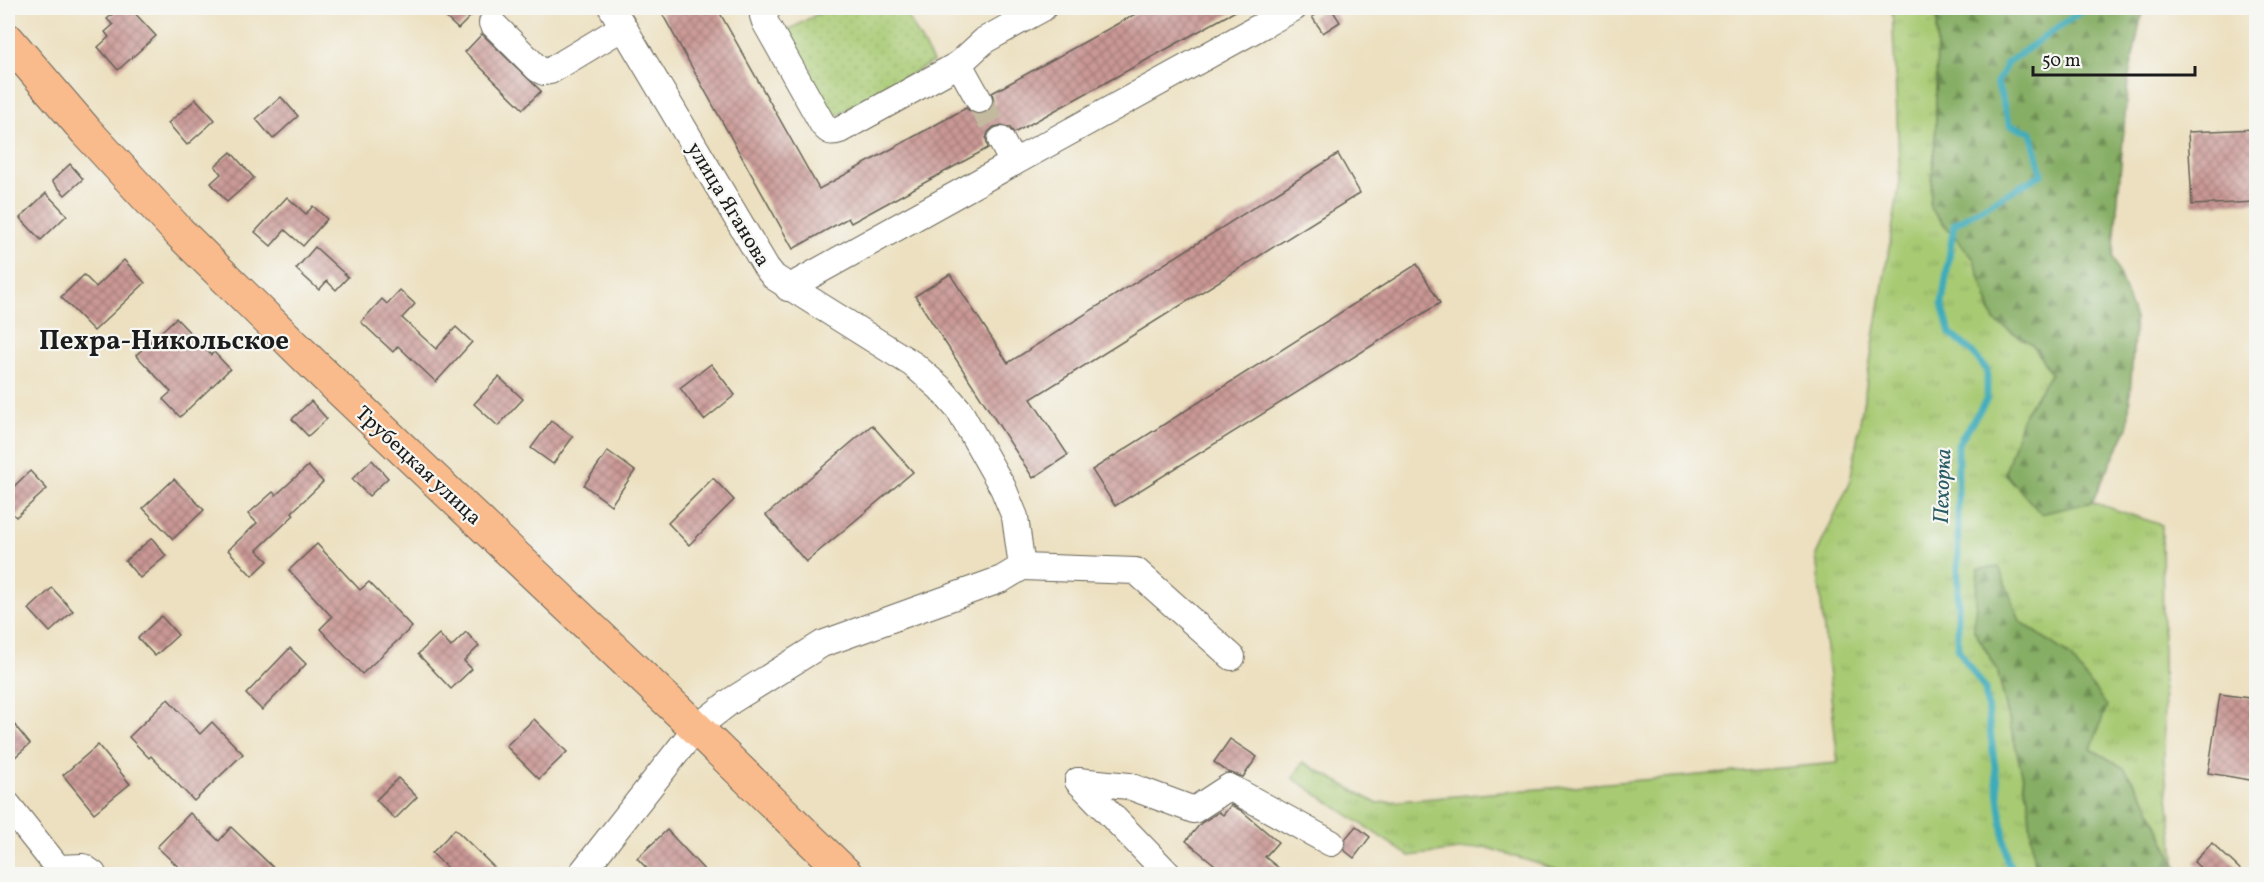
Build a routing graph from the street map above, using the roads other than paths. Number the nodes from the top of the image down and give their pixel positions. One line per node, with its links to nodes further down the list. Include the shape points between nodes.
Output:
1 (768, 8): 7 (street, via 763,16 765,22 828,131 840,130)
2 (1043, 8): 7 (street, via 985,40)
3 (1294, 8): 10 (street)
4 (618, 17): 5 (street, via 544,72); 11 (street, улица Яганова, via 766,267)
5 (492, 23)
6 (8, 40): 14 (main road, Трубецкая улица, via 188,240)
7 (959, 64): 8 (street)
8 (979, 100)
9 (1001, 140): 10 (street)
10 (1013, 163): 11 (street)
11 (789, 288): 12 (street, улица Яганова, via 914,365 959,410 1015,517)
12 (1022, 567): 13 (street, via 1136,571); 14 (street, via 1002,579 822,644 731,701)
13 (1232, 657)
14 (696, 728): 18 (street); 19 (main road, Трубецкая улица)
15 (8, 805): 17 (street, via 58,868 82,867)
16 (1331, 843): 20 (street, via 1229,787 1194,810 1128,786 1078,781)
17 (93, 874)
18 (581, 874)
19 (846, 874)
20 (1168, 874)

